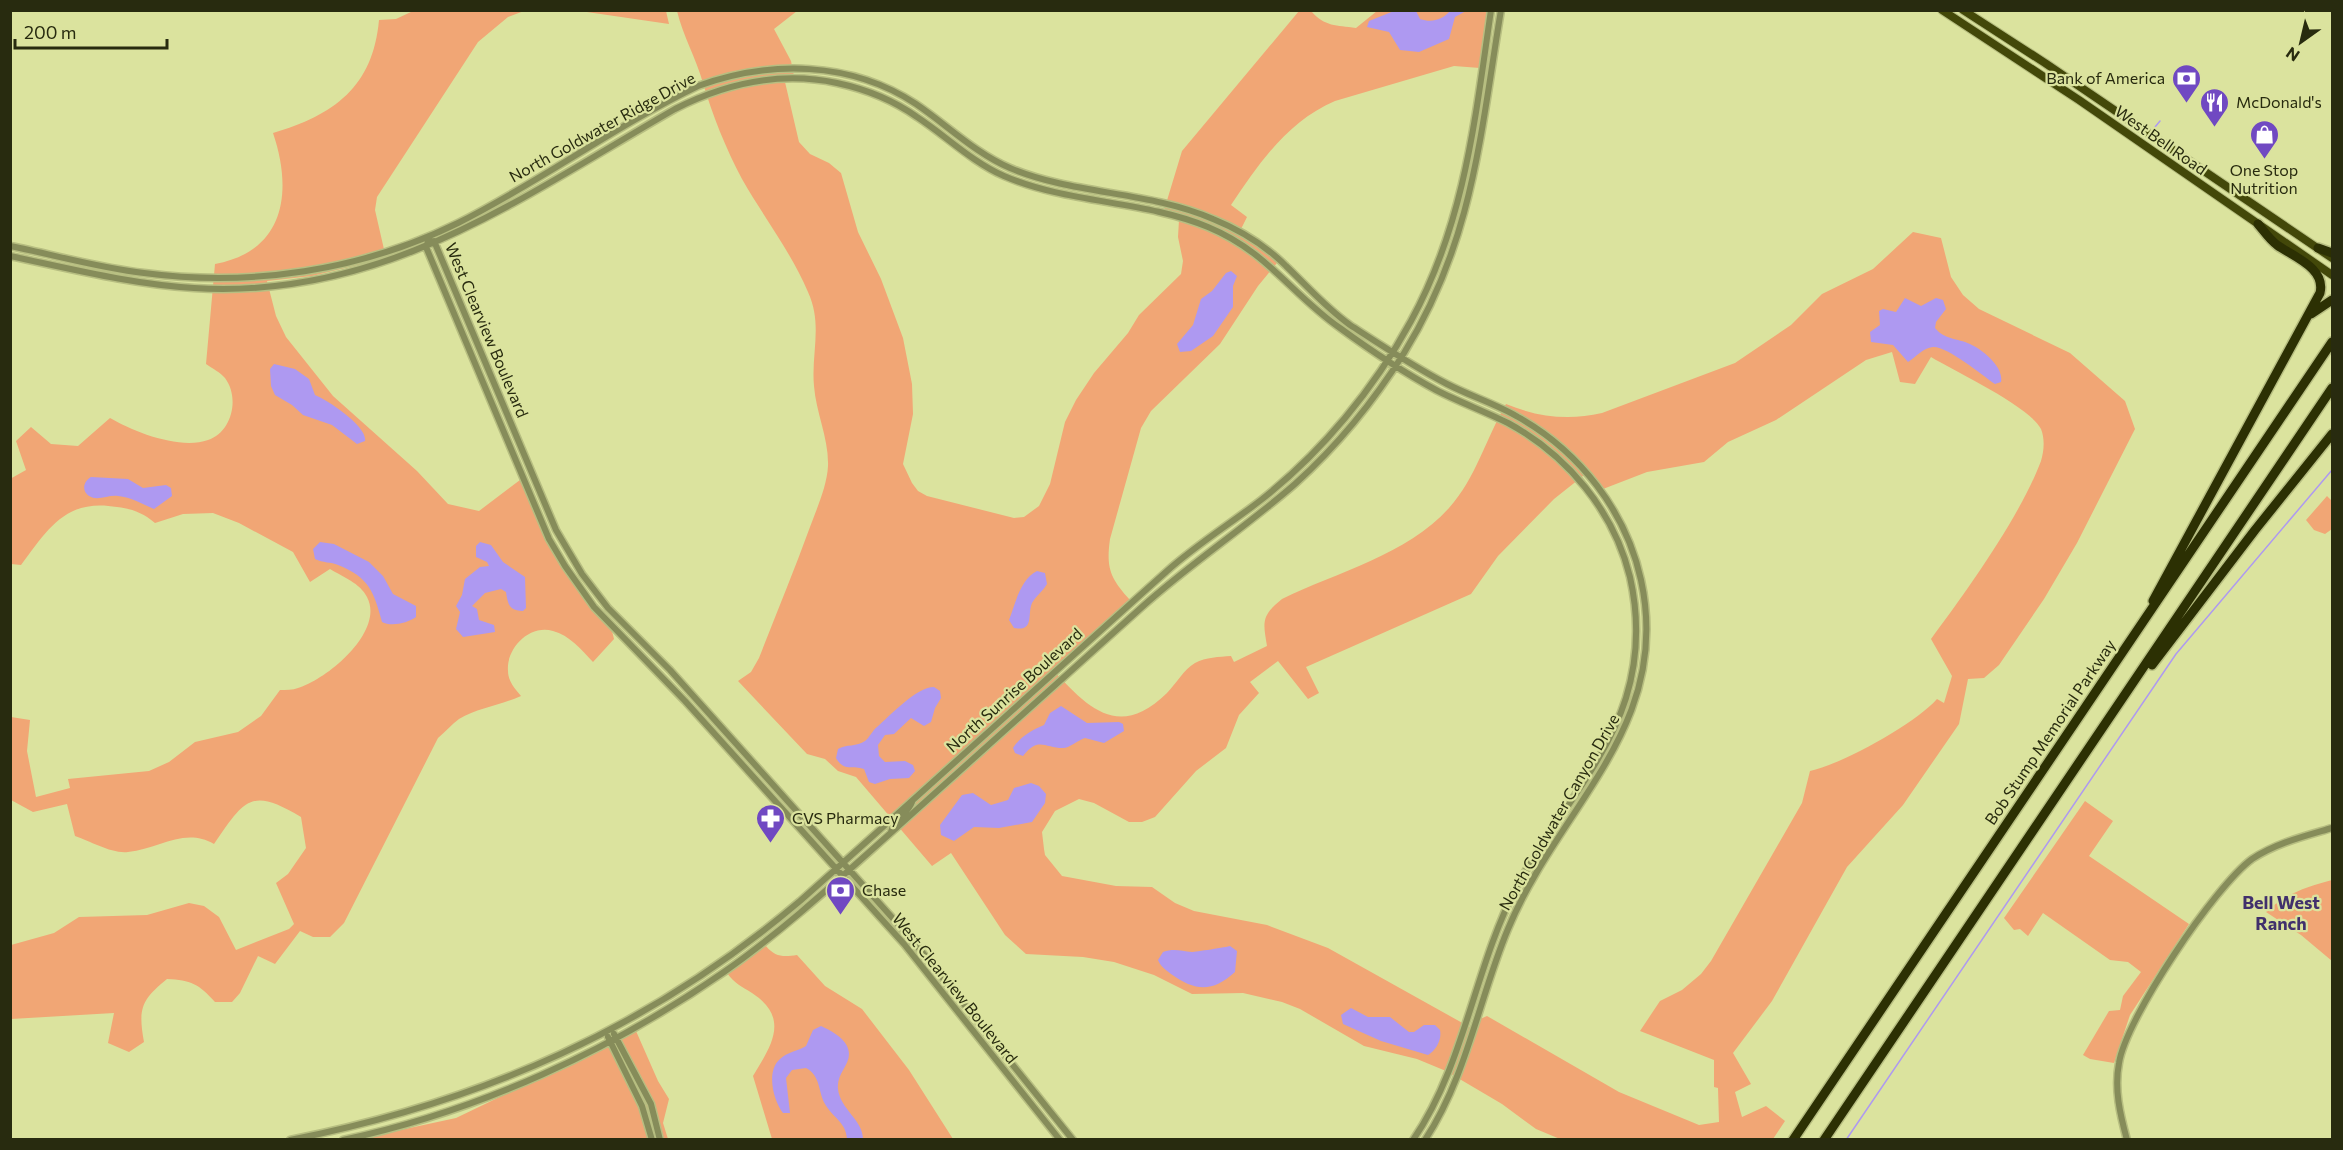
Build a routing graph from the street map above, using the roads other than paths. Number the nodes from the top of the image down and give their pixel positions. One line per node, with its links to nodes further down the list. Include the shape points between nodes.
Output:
1 (1491, 10): 20 (street, North Sunrise Boulevard, via 1474,135 1455,214 1430,284)
2 (1501, 10): 20 (street, North Sunrise Boulevard, via 1483,136 1458,235 1438,287)
3 (1942, 10): 6 (main road, West Bell Road)
4 (1963, 10): 5 (main road, West Bell Road)
5 (1997, 33): 6 (main road); 12 (main road, West Bell Road)
6 (1991, 44): 7 (main road, West Bell Road)
7 (2258, 224): 16 (main road, West Bell Road); 18 (highway, via 2274,243 2320,277 2320,293)
8 (430, 236): 9 (street, West Clearview Boulevard); 10 (street, North Goldwater Ridge Drive, via 327,267 215,279 110,268); 11 (street, West Clearview Boulevard); 20 (street, North Goldwater Ridge Drive, via 698,86 730,75 767,69 813,69 862,79 900,95 980,152 1029,175 1175,206 1223,223 1266,249 1338,316)
9 (436, 243): 11 (street, North Goldwater Ridge Drive); 21 (street, North Goldwater Ridge Drive, via 702,96 755,81 811,79 853,87 891,101 1003,176 1041,188 1174,216 1222,233 1268,263 1333,324); 29 (street, West Clearview Boulevard, via 556,530 582,574 615,616 670,670)
10 (10, 246)
11 (426, 247): 14 (street, North Goldwater Ridge Drive, via 326,278 230,288 143,283); 30 (street, West Clearview Boulevard, via 549,539 573,578 609,623)
12 (2318, 248): 13 (highway); 15 (main road, West Bell Road)
13 (2332, 253)
14 (10, 256)
15 (2332, 258)
16 (2332, 274)
17 (2332, 300): 18 (highway)
18 (2308, 318): 24 (highway, via 2157,589)
19 (2332, 342): 24 (highway, Bob Stump Memorial Parkway)
20 (1397, 354): 21 (street, North Sunrise Boulevard); 43 (street, North Goldwater Canyon Drive, via 1447,384 1538,429 1586,472 1614,512 1633,550 1647,632 1639,689 1628,722 1517,908 1456,1082)
21 (1392, 362): 26 (street, North Sunrise Boulevard, via 1299,466 1261,500 1182,558 912,800); 26 (street, North Sunrise Boulevard, via 1348,429 1299,480 1188,566); 42 (street, North Goldwater Canyon Drive, via 1532,438 1578,479 1610,525 1623,554 1636,623 1629,686 1613,729 1512,896 1488,953 1447,1077)
22 (2332, 388): 25 (highway)
23 (2332, 434): 25 (highway)
24 (2146, 617): 44 (highway, Bob Stump Memorial Parkway)
25 (2084, 755): 45 (highway)
26 (909, 809): 27 (street, North Sunrise Boulevard)
27 (895, 822): 29 (street, North Sunrise Boulevard); 31 (street, North Sunrise Boulevard, via 891,832)
28 (2332, 828): 46 (street, via 2262,853 2238,870 2143,1004 2119,1064 2119,1109)
29 (843, 862): 30 (street, North Sunrise Boulevard); 31 (street, West Clearview Boulevard)
30 (836, 868): 32 (street, West Clearview Boulevard); 33 (street, North Sunrise Boulevard)
31 (850, 869): 32 (street, North Sunrise Boulevard); 41 (street, West Clearview Boulevard, via 945,978)
32 (843, 876): 34 (street, North Sunrise Boulevard); 40 (street, West Clearview Boulevard, via 919,962)
33 (766, 929): 34 (street); 36 (street, North Sunrise Boulevard, via 645,1011 546,1062 405,1113)
34 (771, 937): 35 (street, North Sunrise Boulevard, via 701,987)
35 (612, 1037): 37 (street, North Sunrise Boulevard, via 496,1093); 38 (street); 39 (street, via 651,1104)
36 (290, 1140)
37 (343, 1140)
38 (652, 1140)
39 (660, 1140)
40 (1060, 1140)
41 (1073, 1140)
42 (1413, 1140)
43 (1425, 1140)
44 (1793, 1140)
45 (1824, 1140)
46 (2127, 1140)

